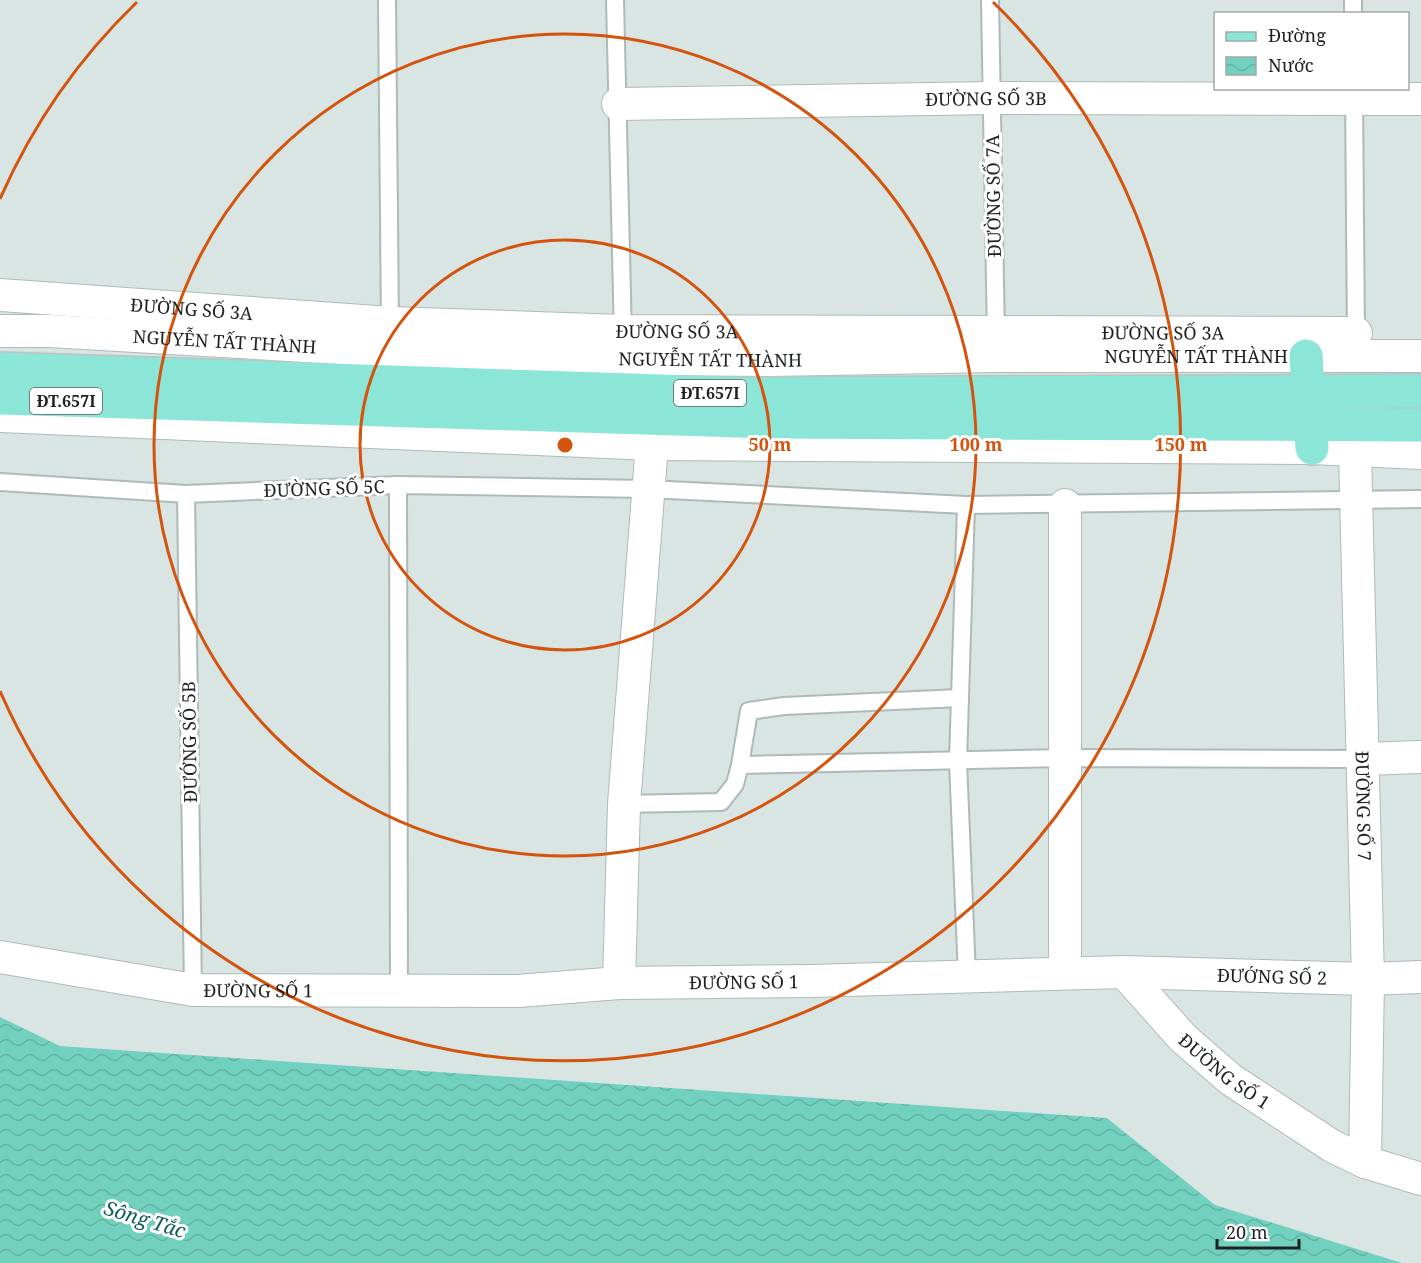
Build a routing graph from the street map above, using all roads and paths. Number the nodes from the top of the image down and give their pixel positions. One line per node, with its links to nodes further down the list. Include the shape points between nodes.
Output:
1 (387, 0): 10 (lane)
2 (615, 0): 7 (lane)
3 (990, 0): 5 (lane, ĐƯỜNG SỐ 7A)
4 (1354, 93): 5 (street, ĐƯỜNG SỐ 3B); 6 (street, ĐƯỜNG SỐ 3B); 13 (lane)
5 (991, 98): 7 (street, ĐƯỜNG SỐ 3B); 12 (lane, ĐƯỜNG SỐ 7A)
6 (1421, 99)
7 (618, 104): 11 (lane)
8 (0, 294): 10 (street, ĐƯỜNG SỐ 3A)
9 (0, 331): 10 (street, NGUYỄN TẤT THÀNH)
10 (390, 337): 11 (street, NGUYỄN TẤT THÀNH, via 496,357)
11 (623, 344): 12 (street, NGUYỄN TẤT THÀNH, via 770,360)
12 (996, 344): 13 (street, ĐƯỜNG SỐ 3A); 14 (street, NGUYỄN TẤT THÀNH)
13 (1356, 344): 14 (street, NGUYỄN TẤT THÀNH); 15 (street, NGUYỄN TẤT THÀNH)
14 (1306, 356): 20 (main road)
15 (1421, 356)
16 (0, 369): 20 (main road, NGUYỄN TẤT THÀNH / ĐT.657I, via 752,394)
17 (1421, 391): 20 (main road, NGUYỄN TẤT THÀNH / ĐT.657I)
18 (0, 398): 20 (main road, NGUYỄN TẤT THÀNH / ĐT.657I, via 769,422)
19 (0, 416): 22 (street, NGUYỄN TẤT THÀNH)
20 (1311, 421): 21 (main road, NGUYỄN TẤT THÀNH / ĐT.657I); 22 (street, NGUYỄN TẤT THÀNH); 23 (street, NGUYỄN TẤT THÀNH)
21 (1421, 425)
22 (651, 444): 27 (street)
23 (1355, 452): 24 (street, NGUYỄN TẤT THÀNH); 29 (street, ĐƯỜNG SỐ 7)
24 (1421, 453)
25 (0, 482): 28 (lane, ĐƯỜNG SỐ 5C)
26 (398, 485): 27 (lane, ĐƯỜNG SỐ 5C); 28 (lane, ĐƯỜNG SỐ 5C); 47 (lane)
27 (648, 489): 31 (lane, ĐƯỜNG SỐ 5C); 39 (street)
28 (186, 494): 48 (lane, ĐƯỚNG SỐ 5B)
29 (1357, 498): 30 (lane, ĐƯỜNG SỐ 5C); 32 (lane, ĐƯỜNG SỐ 5C); 36 (street, ĐƯỜNG SỐ 7)
30 (1421, 499)
31 (966, 505): 32 (lane, ĐƯỜNG SỐ 5C); 33 (lane)
32 (1065, 505): 35 (street)
33 (960, 698): 37 (lane); 38 (lane, via 749,711)
34 (1421, 757): 36 (street)
35 (1065, 758): 36 (lane); 37 (lane); 41 (street)
36 (1364, 759): 45 (street, ĐƯỜNG SỐ 7)
37 (958, 762): 38 (lane); 43 (lane)
38 (740, 765): 39 (lane, via 735,784 721,802)
39 (624, 804): 46 (street)
40 (0, 957): 48 (street, ĐƯỜNG SỐ 1)
41 (1065, 972): 42 (street, ĐƯỜNG SỐ 1); 43 (street, ĐƯỜNG SỐ 1)
42 (1124, 972): 45 (street, ĐƯỚNG SỐ 2); 49 (street, ĐƯỜNG SỐ 1, via 1183,1038 1230,1080 1332,1146)
43 (967, 976): 46 (street, ĐƯỜNG SỐ 1)
44 (1421, 977): 45 (street, ĐƯỚNG SỐ 2)
45 (1368, 979): 49 (street, ĐƯỜNG SỐ 7)
46 (619, 983): 47 (street, ĐƯỜNG SỐ 1, via 518,991)
47 (399, 989): 48 (street, ĐƯỜNG SỐ 1)
48 (193, 990)
49 (1365, 1161): 50 (street, ĐƯỜNG SỐ 1)
50 (1421, 1179)

